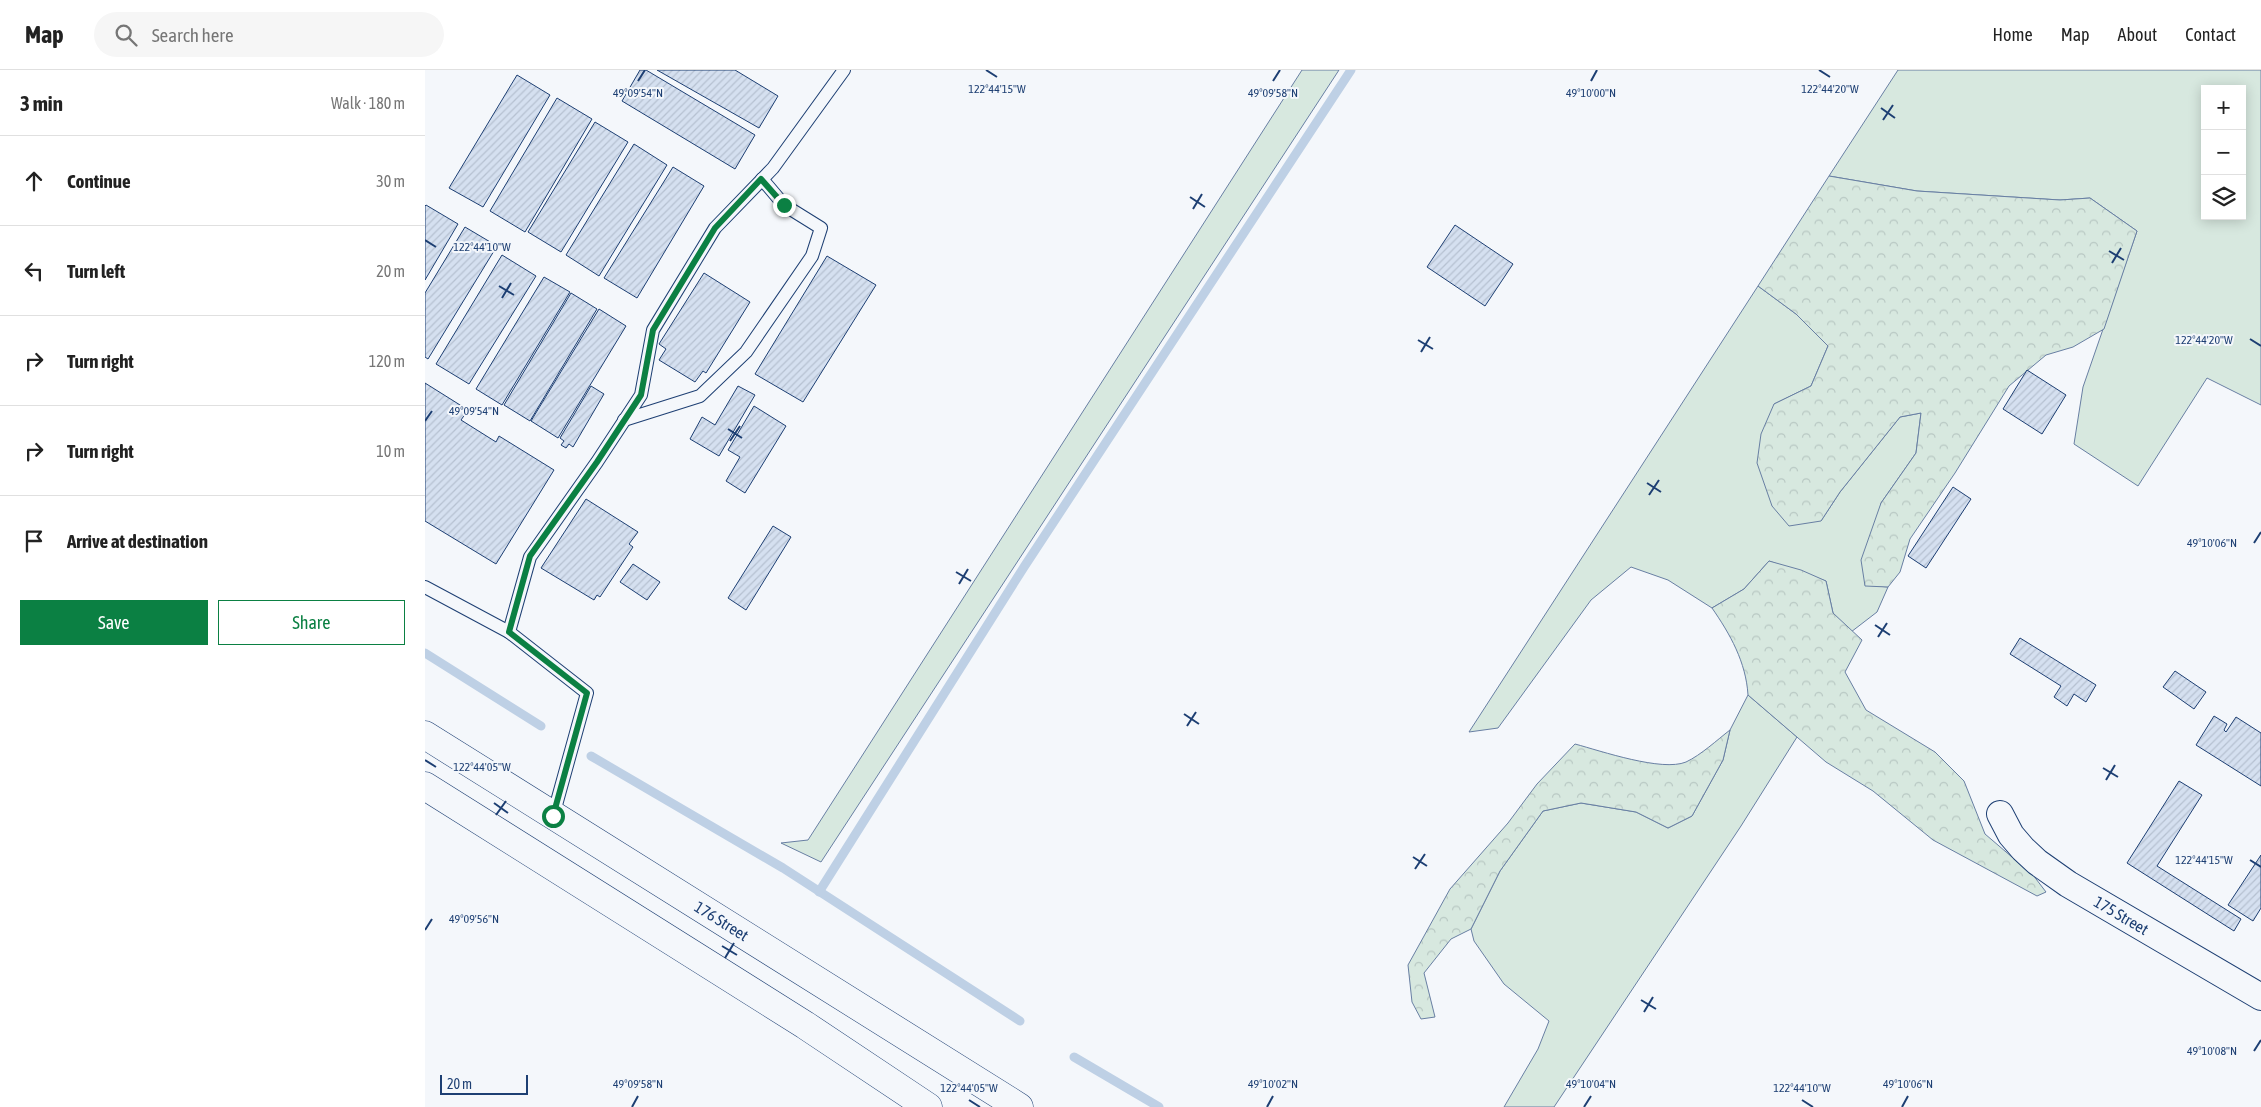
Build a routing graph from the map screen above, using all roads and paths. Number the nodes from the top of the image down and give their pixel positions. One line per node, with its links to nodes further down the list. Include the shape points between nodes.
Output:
1 (844, 70): 2 (lane, via 773,168)
2 (761, 179): 3 (lane, via 715,228 653,330 641,395); 3 (lane, via 784,205 821,228 812,256 746,352 700,396)
3 (624, 420): 5 (lane, via 530,556)
4 (425, 588): 5 (lane)
5 (509, 632): 9 (lane, via 587,693)
6 (425, 736): 9 (highway, 176 Street)
7 (425, 786): 11 (highway, via 805,1025)
8 (2000, 814): 10 (street, 175 Street, via 2023,849 2053,873)
9 (553, 816): 12 (highway, 176 Street)
10 (2261, 997)
11 (928, 1107)
12 (1019, 1107)

